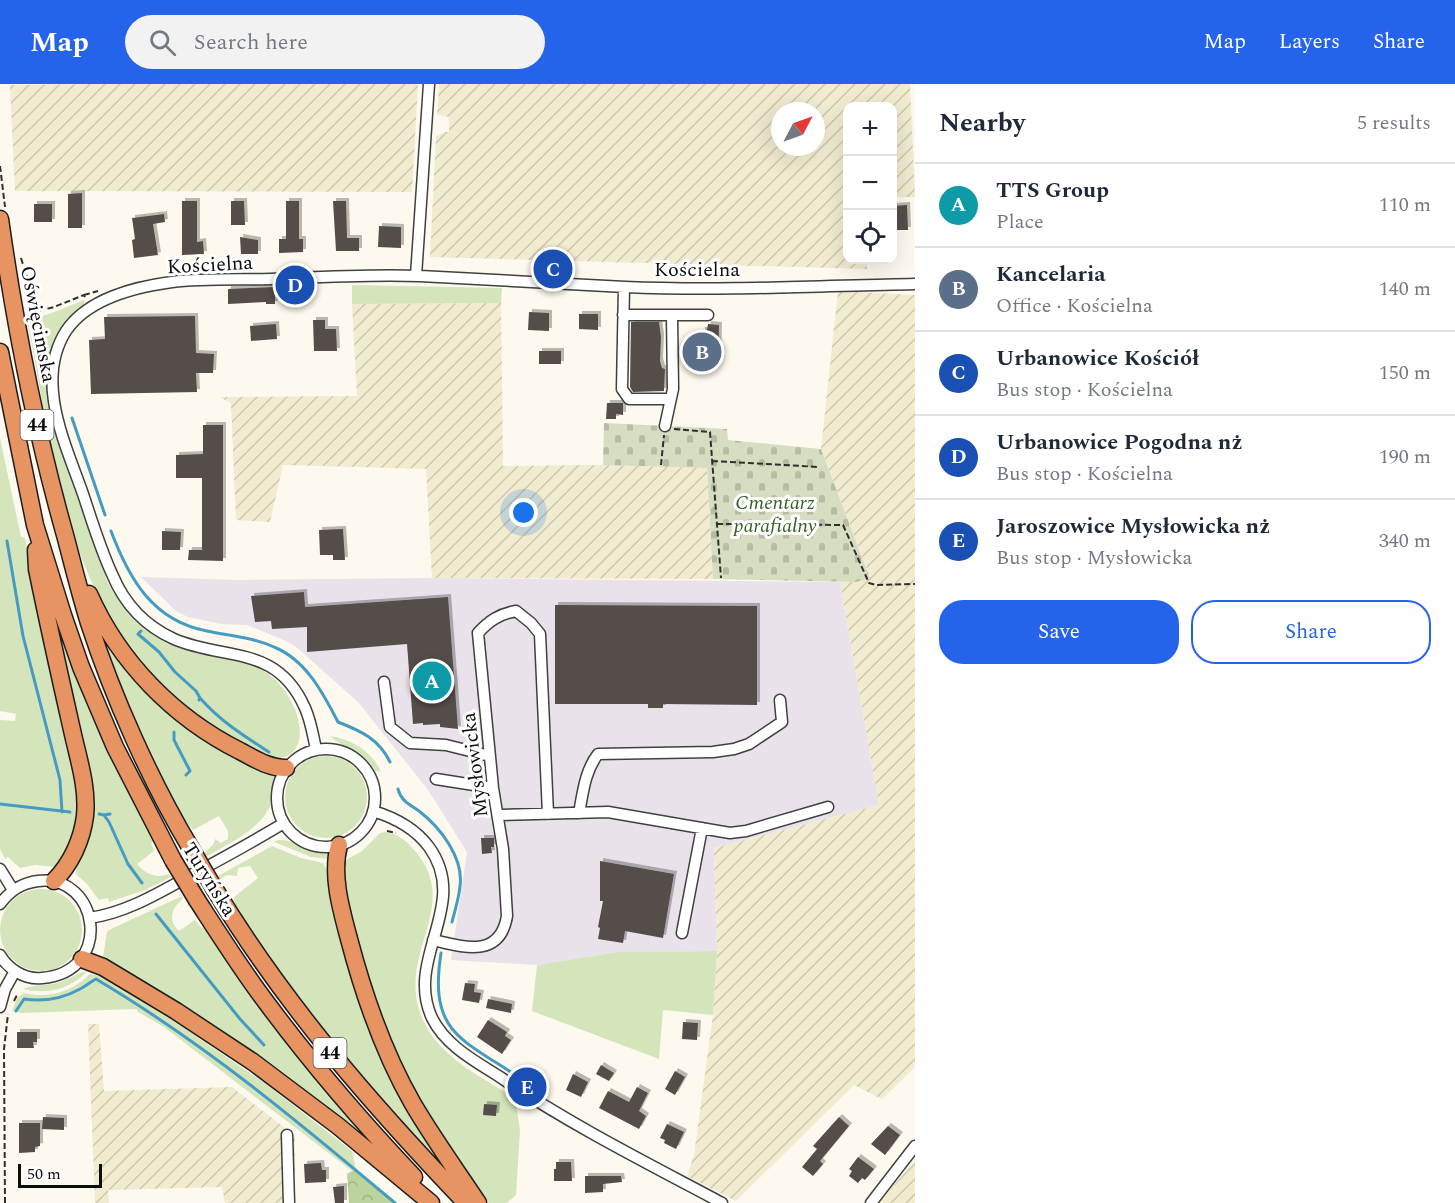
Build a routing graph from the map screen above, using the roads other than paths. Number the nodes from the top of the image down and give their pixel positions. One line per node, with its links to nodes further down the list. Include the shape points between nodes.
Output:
1 (429, 84): 3 (street)
2 (0, 219): 13 (highway, Oświęcimska / 44, via 45,463)
3 (416, 276): 5 (street, Kościelna); 16 (street, Kościelna, via 173,282 139,289 90,307 70,327 58,349 53,372 63,440 125,599 166,635 251,657 277,672 294,688 305,708)
4 (915, 284): 5 (street, Kościelna)
5 (624, 286): 6 (street)
6 (623, 315): 8 (street); 10 (street, via 622,389 628,399)
7 (708, 315): 8 (street)
8 (672, 316): 10 (street, via 674,389)
9 (0, 352): 12 (highway, 44)
10 (670, 399): 11 (street)
11 (665, 426)
12 (35, 525): 30 (highway, via 37,569 85,799 78,841 66,867); 44 (highway, Turyńska / 44, bridge, via 81,667 173,860 252,984 320,1072)
13 (67, 542): 18 (highway, via 98,615 131,664 153,688 178,712 225,742 269,766); 45 (highway, Turyńska / 44, bridge, via 88,622 135,740 214,888 325,1047 401,1136)
14 (384, 682): 17 (street, via 390,727 410,743 446,745)
15 (780, 700): 23 (street, via 782,722 734,749 598,754 586,775)
16 (316, 749): 18 (street, via 294,759); 22 (street, via 341,751 362,764 374,786)
17 (490, 756): 20 (street, Mysłowicka); 24 (street, Mysłowicka, via 478,633 487,622 516,611 540,634)
18 (286, 768): 26 (street, via 276,801)
19 (436, 779): 20 (street)
20 (494, 788): 25 (street, Mysłowicka)
21 (828, 807): 27 (street, via 746,831 730,833)
22 (373, 812): 28 (street, via 360,833); 35 (street, via 409,826 435,855 444,891)
23 (579, 813): 24 (street); 27 (street, via 608,812)
24 (548, 814): 25 (street)
25 (498, 815): 35 (street, Mysłowicka, via 507,916 503,931 492,943 477,948)
26 (284, 823): 28 (street, via 297,837 314,845); 33 (street, via 157,894 109,915)
27 (702, 828): 34 (street)
28 (339, 845): 46 (highway, via 335,866 344,921 373,1020 412,1102)
29 (0, 869): 31 (street)
30 (54, 881): 31 (street, via 28,883); 33 (street, via 76,893)
31 (13, 890): 32 (street)
32 (0, 904)
33 (90, 918): 37 (street, via 90,942)
34 (682, 933)
35 (433, 940): 47 (street, via 426,965 425,995 435,1022 457,1048 553,1112)
36 (0, 955): 38 (street)
37 (82, 959): 38 (street, via 67,972 48,978); 43 (highway, via 103,967 253,1062)
38 (15, 971): 39 (street, via 5,989)
39 (5, 1008)
40 (287, 1135): 42 (street)
41 (915, 1146): 48 (street)
42 (289, 1203)
43 (431, 1203)
44 (439, 1203)
45 (466, 1203)
46 (478, 1203)
47 (722, 1203)
48 (871, 1203)

